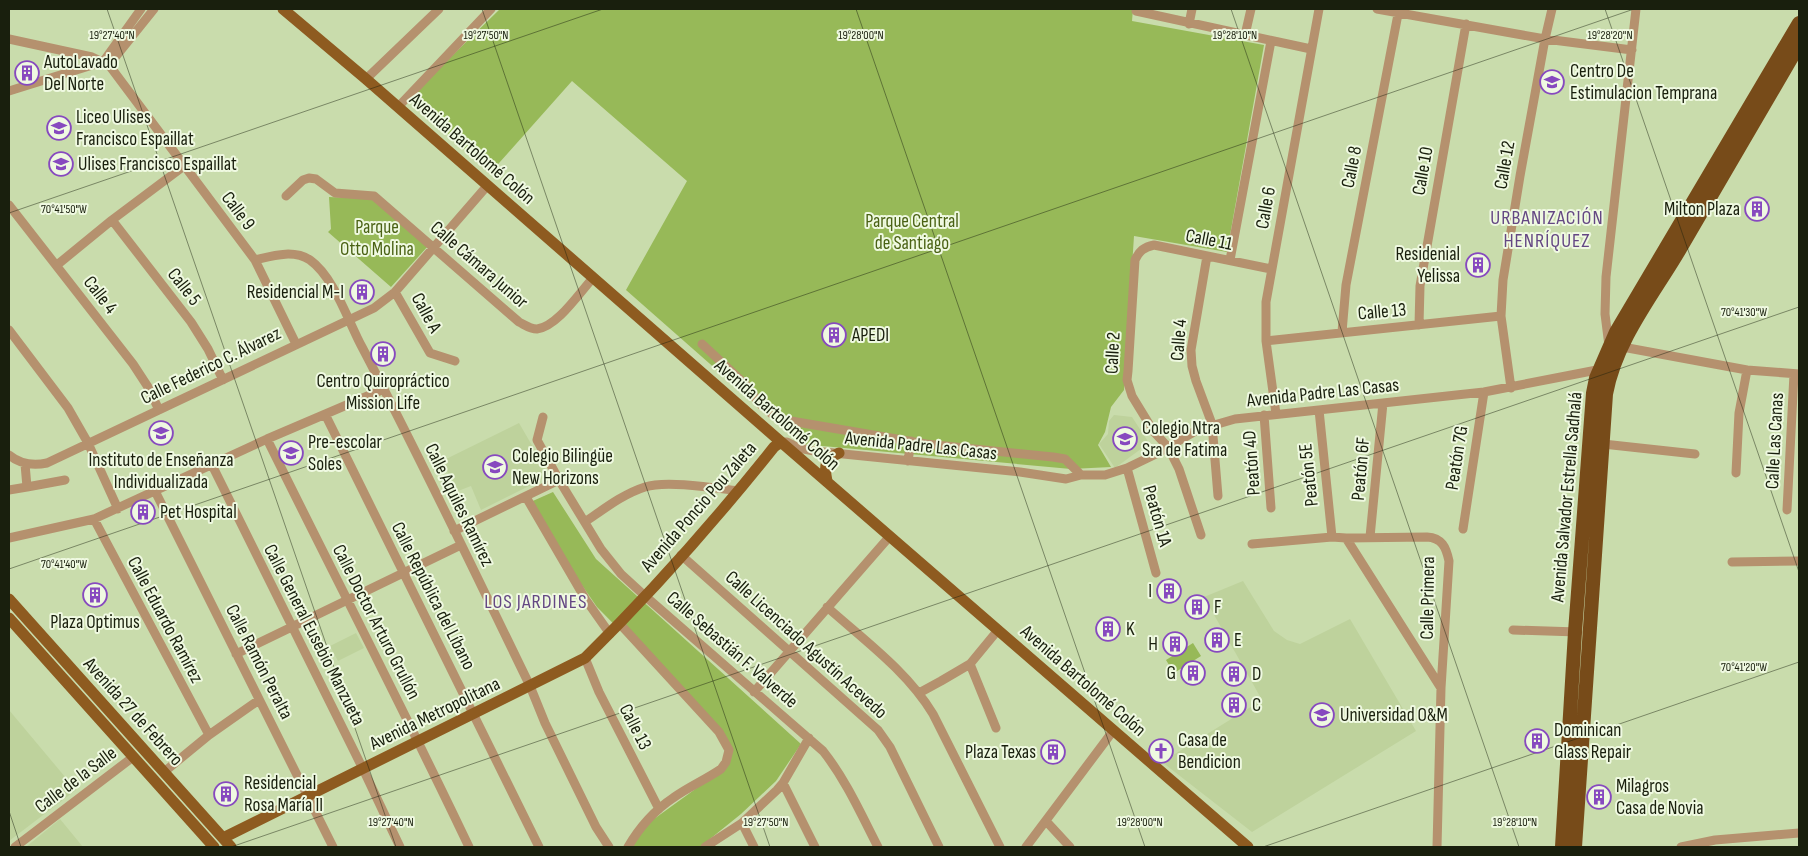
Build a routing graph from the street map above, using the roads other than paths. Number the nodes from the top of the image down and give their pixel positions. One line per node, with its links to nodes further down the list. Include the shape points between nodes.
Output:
1 (141, 9): 24 (street)
2 (154, 9): 24 (street)
3 (283, 9): 25 (main road, Avenida Bartolomé Colón)
4 (491, 9): 27 (street)
5 (1192, 9): 15 (street)
6 (1251, 9): 17 (street)
7 (1319, 9): 22 (street, Calle 6)
8 (1377, 9): 12 (street)
9 (1552, 9): 18 (street, Calle 12)
10 (1636, 9): 23 (street)
11 (1137, 10): 15 (street)
12 (1399, 10): 16 (street); 46 (street, Calle 8, via 1346,285)
13 (434, 11): 25 (street)
14 (1799, 23): 50 (highway, Avenida Salvador Estrella Sadhalá, via 1624,319)
15 (1189, 24): 17 (street)
16 (1466, 24): 18 (street); 44 (street, Calle 10, via 1420,286)
17 (1245, 35): 20 (street)
18 (1545, 38): 23 (street); 42 (street, Calle 12, via 1508,246)
19 (9, 39): 24 (street, via 92,57)
20 (1270, 41): 22 (street); 37 (street)
21 (1799, 45): 50 (highway, Avenida Salvador Estrella Sadhalá)
22 (1311, 49): 39 (street, Calle 6)
23 (1632, 50): 50 (street, via 1606,277 1605,314)
24 (105, 63): 26 (street); 28 (street, Calle 9)
25 (366, 79): 27 (main road, Avenida Bartolomé Colón)
26 (9, 91)
27 (398, 107): 29 (main road, Avenida Bartolomé Colón)
28 (184, 166): 32 (street); 36 (street, Calle 9)
29 (487, 186): 33 (street, Calle Federico C. Álvarez); 40 (main road, Avenida Bartolomé Colón)
30 (286, 196): 33 (street, Calle Cámara Junior, via 309,178 316,179 335,193 374,196)
31 (9, 205): 38 (street, Calle 4)
32 (112, 220): 38 (street); 55 (street, Calle 5, via 191,322)
33 (434, 247): 40 (street, Calle Cámara Junior, via 519,322 535,329 555,321); 41 (street, Calle Federico C. Álvarez)
34 (1142, 250): 35 (street, Calle 11, via 1154,245); 74 (street, Calle 2, via 1135,260 1127,380 1141,412)
35 (1207, 256): 37 (street, Calle 11); 68 (street, Calle 4, via 1191,350 1196,381)
36 (255, 260): 43 (street, Calle Aquiles Ramírez, via 283,254 308,259 327,277); 48 (street, Calle 9)
37 (1230, 260): 39 (street, Calle 11)
38 (56, 265): 61 (street, Calle 4, via 133,364)
39 (1271, 269): 47 (street, Calle 6, via 1266,302)
40 (593, 278): 67 (main road, Avenida Bartolomé Colón)
41 (395, 292): 43 (street, Calle Federico C. Álvarez); 51 (street, Calle A, via 430,354)
42 (1501, 316): 44 (street, Calle 13); 56 (street, Calle 12)
43 (349, 321): 48 (street, Calle Federico C. Álvarez); 57 (street, Calle Aquiles Ramírez)
44 (1419, 325): 46 (street, Calle 13)
45 (9, 330): 72 (street, via 68,408)
46 (1342, 332): 47 (street, Calle 13)
47 (1266, 341): 64 (street, Calle 6)
48 (296, 344): 55 (street, Calle Federico C. Álvarez)
49 (702, 344): 59 (street, via 746,385)
50 (1616, 347): 52 (highway, Avenida Salvador Estrella Sadhalá); 53 (street)
51 (455, 361)
52 (1606, 369): 56 (street, Avenida Padre Las Casas); 73 (highway, Avenida Salvador Estrella Sadhalá); 122 (highway, Avenida Salvador Estrella Sadhalá, via 1593,393)
53 (1747, 370): 54 (street); 82 (street)
54 (1797, 374): 95 (street, Calle Las Canas)
55 (222, 380): 61 (street, Calle Federico C. Álvarez)
56 (1511, 388): 58 (street, Avenida Padre Las Casas)
57 (384, 389): 63 (street); 99 (street, Calle Aquiles Ramírez)
58 (1484, 392): 60 (street, Avenida Padre Las Casas); 98 (street, Peatón 7G)
59 (756, 400): 67 (street); 70 (street, via 785,420)
60 (1383, 403): 62 (street, Avenida Padre Las Casas); 103 (street, Peatón 6F)
61 (159, 410): 72 (street, Calle Federico C. Álvarez)
62 (1319, 410): 64 (street, Avenida Padre Las Casas); 102 (street, Peatón 5E)
63 (325, 414): 69 (street); 111 (street, Calle República del Líbano)
64 (1276, 414): 65 (street, Avenida Padre Las Casas)
65 (1264, 415): 68 (street, Avenida Padre Las Casas); 93 (street, Peatón 4D)
66 (544, 417): 85 (street, Calle Sebastián F. Valverde, via 537,440)
67 (752, 417): 71 (main road, Avenida Bartolomé Colón)
68 (1212, 424): 74 (street, Avenida Padre Las Casas); 91 (street, Calle 4)
69 (267, 439): 80 (street); 115 (street, Calle Doctor Arturo Grullón)
70 (911, 441): 78 (street); 83 (street, via 1065,459)
71 (780, 442): 75 (street, Avenida Padre Las Casas); 86 (main road, Avenida Bartolomé Colón); 90 (main road, Avenida Poncio Pou Zaleta)
72 (88, 443): 79 (street, Calle Federico C. Álvarez, via 47,463); 94 (street)
73 (1603, 444): 76 (street); 123 (highway, Avenida Salvador Estrella Sadhalá)
74 (1168, 447): 81 (street, Avenida Padre Las Casas); 100 (street, Calle 2, via 1186,485)
75 (839, 453): 78 (street, Avenida Padre Las Casas); 86 (main road, via 825,466)
76 (1695, 454)
77 (9, 455): 79 (street)
78 (908, 461): 83 (street, Avenida Padre Las Casas, via 1066,479)
79 (25, 464): 87 (street)
80 (212, 465): 89 (street); 119 (street, Calle General Eusebio Manzueta)
81 (1127, 468): 83 (street, Avenida Padre Las Casas, via 1105,475); 112 (street, Peatón 1A)
82 (1736, 473)
83 (1081, 474)
84 (65, 480): 87 (street)
85 (559, 480): 92 (street); 97 (street, Calle Sebastián F. Valverde)
86 (827, 481): 101 (main road, Avenida Bartolomé Colón)
87 (27, 487): 88 (street)
88 (9, 490)
89 (155, 491): 94 (street); 126 (street, Calle Ramón Peralta)
90 (739, 491): 97 (street, via 673,484 647,486 612,503); 108 (main road, Avenida Poncio Pou Zaleta)
91 (1218, 496)
92 (526, 497): 99 (street); 124 (street, via 586,600)
93 (1271, 508)
94 (118, 509): 96 (street)
95 (1787, 510)
96 (94, 519): 104 (street); 137 (street, Calle Eduardo Ramírez)
97 (585, 522): 113 (street, Calle Sebastián F. Valverde, via 616,568)
98 (1463, 528)
99 (454, 530): 107 (street, Calle Aquiles Ramírez)
100 (1201, 535)
101 (890, 536): 116 (street); 120 (main road, Avenida Bartolomé Colón)
102 (1332, 537): 105 (street, Calle Primera); 106 (street, Calle Primera)
103 (1370, 537): 105 (street, Calle Primera); 130 (street, Calle Primera, via 1435,538 1447,551)
104 (9, 538)
105 (1346, 538): 130 (street)
106 (1252, 544)
107 (461, 545): 111 (street); 129 (street, Calle Aquiles Ramírez)
108 (681, 555): 113 (main road, Avenida Poncio Pou Zaleta); 125 (street, Calle Licenciado Agustín Acevedo)
109 (1799, 561): 110 (street)
110 (1732, 562)
111 (402, 573): 115 (street); 134 (street, Calle República del Líbano)
112 (1156, 573)
113 (645, 596): 118 (main road, Avenida Metropolitana); 131 (street, Calle Sebastián F. Valverde)
114 (9, 599): 142 (main road, Avenida 27 de Febrero)
115 (346, 600): 119 (street); 139 (street, Calle Doctor Arturo Grullón)
116 (827, 608): 125 (street); 132 (street, via 886,658)
117 (9, 618): 140 (main road, Avenida 27 de Febrero)
118 (620, 624): 124 (main road, Avenida Metropolitana); 145 (street, via 719,732 729,750 721,769)
119 (291, 627): 126 (street); 141 (street, Calle General Eusebio Manzueta)
120 (998, 630): 128 (street); 136 (main road, Avenida Bartolomé Colón)
121 (1514, 630): 122 (street)
122 (1575, 632): 123 (street); 170 (highway, Avenida Salvador Estrella Sadhalá)
123 (1590, 632): 171 (highway, Avenida Salvador Estrella Sadhalá)
124 (610, 634): 127 (main road, Avenida Metropolitana)
125 (790, 651): 131 (street); 164 (street, Calle Licenciado Agustín Acevedo, via 884,738)
126 (236, 654): 133 (street, Calle Ramón Peralta)
127 (585, 658): 129 (main road, Avenida Metropolitana); 145 (street, Calle 13)
128 (970, 664): 132 (street); 135 (street)
129 (530, 686): 134 (main road, Avenida Metropolitana); 158 (street, Calle Aquiles Ramírez, via 588,811)
130 (1441, 688): 169 (street, Calle Primera)
131 (754, 692): 138 (street, Calle Sebastián F. Valverde)
132 (919, 693): 165 (street, via 933,714)
133 (259, 700): 137 (street); 144 (street, Calle Ramón Peralta)
134 (474, 714): 139 (main road, Avenida Metropolitana); 157 (street, Calle República del Líbano)
135 (996, 728)
136 (1113, 731): 146 (street); 168 (main road, Avenida Bartolomé Colón)
137 (209, 736): 142 (street)
138 (809, 738): 143 (street); 163 (street, Calle Sebastián F. Valverde, via 834,766)
139 (419, 741): 141 (main road, Avenida Metropolitana); 156 (street, Calle Doctor Arturo Grullón)
140 (133, 757): 151 (street, Calle de la Salle); 152 (main road, Avenida 27 de Febrero)
141 (363, 769): 144 (main road, Avenida Metropolitana); 155 (street, Calle General Eusebio Manzueta)
142 (164, 772): 149 (main road, Avenida 27 de Febrero)
143 (784, 782): 147 (street); 162 (street)
144 (309, 796): 149 (main road, Avenida Metropolitana); 154 (street, Calle Ramón Peralta)
145 (659, 809): 159 (street)
146 (1046, 821): 166 (street); 167 (street)
147 (742, 823): 160 (street); 161 (street)
148 (1799, 833): 150 (street)
149 (223, 838): 152 (street); 153 (main road, Avenida 27 de Febrero)
150 (1715, 843): 172 (street)
151 (14, 847)
152 (212, 847)
153 (231, 847)
154 (333, 847)
155 (400, 847)
156 (469, 847)
157 (538, 847)
158 (609, 847)
159 (628, 847)
160 (705, 847)
161 (754, 847)
162 (815, 847)
163 (878, 847)
164 (939, 847)
165 (1000, 847)
166 (1026, 847)
167 (1070, 847)
168 (1248, 847)
169 (1437, 847)
170 (1562, 847)
171 (1575, 847)
172 (1681, 847)

